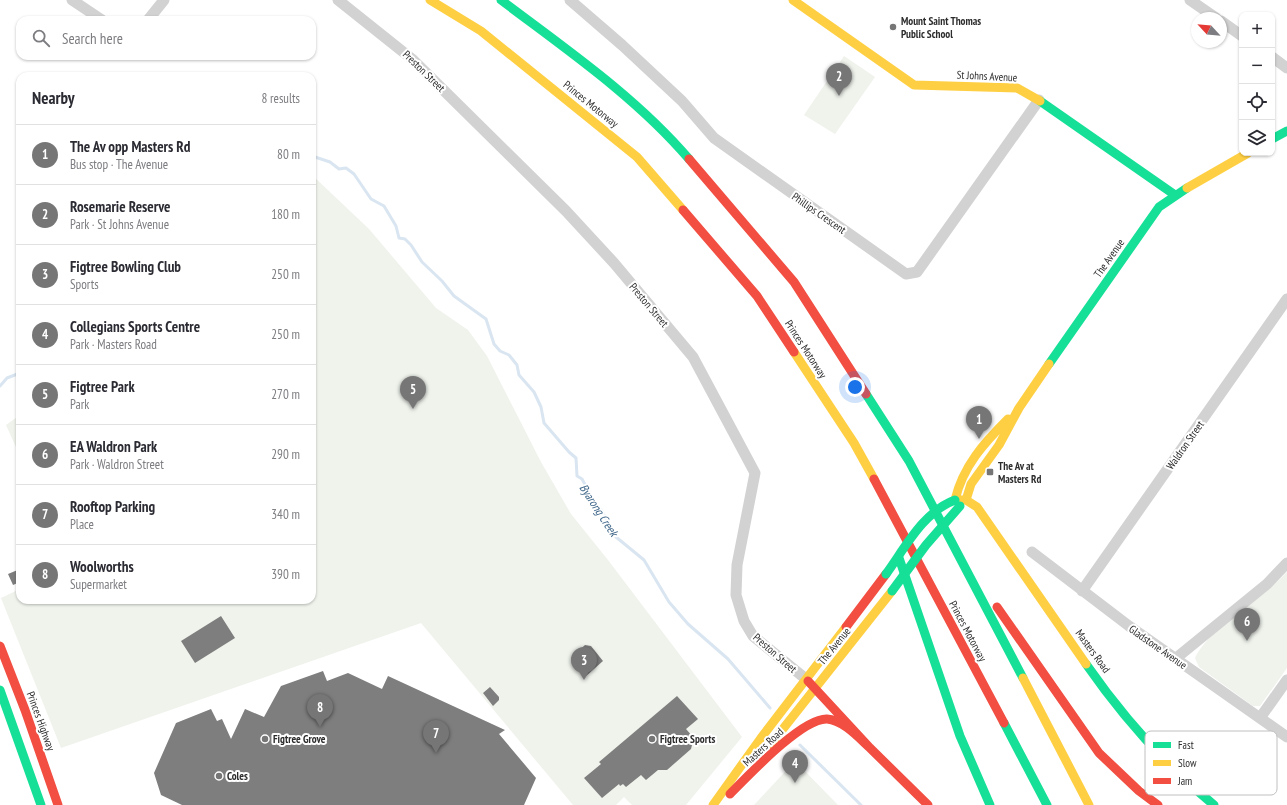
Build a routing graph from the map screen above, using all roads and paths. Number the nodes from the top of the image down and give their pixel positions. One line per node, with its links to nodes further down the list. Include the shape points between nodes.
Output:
1 (72, 0): 11 (street)
2 (164, 0): 12 (street)
3 (338, 0): 34 (street, Preston Street, via 412,59 566,211 614,263 693,357 755,473 737,565 736,595 744,621 753,636)
4 (430, 0): 25 (main road, Princes Motorway, via 481,31 637,156 757,296)
5 (501, 0): 24 (main road, via 584,63 667,133 794,282)
6 (570, 0): 17 (street, Phillips Crescent, via 682,101 714,138 906,274 917,272)
7 (793, 0): 17 (main road, St Johns Avenue, via 914,86 1017,88)
8 (1190, 0): 9 (street)
9 (1204, 4): 10 (street)
10 (1211, 12)
11 (96, 16)
12 (151, 16)
13 (1227, 25): 14 (street)
14 (1239, 34)
15 (1275, 59): 16 (street)
16 (1287, 68)
17 (1039, 100): 21 (main road, St Johns Avenue)
18 (1287, 131): 19 (main road)
19 (1275, 137)
20 (1243, 156): 21 (main road, The Avenue)
21 (1175, 195): 23 (main road, The Avenue, via 1159,208)
22 (1287, 299): 31 (street, Waldron Street)
23 (1019, 408): 26 (main road, The Avenue, via 999,445); 26 (main road, The Avenue, via 972,459 960,479)
24 (909, 461): 50 (main road); 51 (main road, via 1009,626 1098,752 1139,791)
25 (871, 473): 27 (main road); 49 (main road, Princes Motorway)
26 (958, 501): 34 (main road, The Avenue, bridge, via 944,504 932,512); 36 (main road, The Avenue, bridge); 40 (main road, Masters Road, via 977,507 1072,644)
27 (888, 524)
28 (895, 546): 48 (main road, via 957,729)
29 (1032, 552): 31 (street, Gladstone Avenue)
30 (1287, 563): 33 (street, via 1267,584)
31 (1082, 591): 33 (street, Gladstone Avenue)
32 (0, 646): 44 (main road, Princes Highway)
33 (1175, 659): 38 (street, Gladstone Avenue)
34 (806, 679): 36 (main road, Masters Road); 45 (main road, The Avenue)
35 (1287, 680): 38 (street)
36 (816, 688): 41 (main road, Masters Road); 46 (main road, The Avenue)
37 (0, 690): 43 (main road)
38 (1260, 718): 39 (street, Gladstone Avenue)
39 (1287, 737)
40 (1145, 739)
41 (870, 748): 46 (main road, Masters Road, via 836,722 816,720 791,738); 47 (main road, Masters Road)
42 (1202, 795): 52 (main road, Masters Road)
43 (41, 805)
44 (58, 805)
45 (713, 805)
46 (718, 805)
47 (928, 805)
48 (990, 805)
49 (1047, 805)
50 (1089, 805)
51 (1158, 805)
52 (1214, 805)

